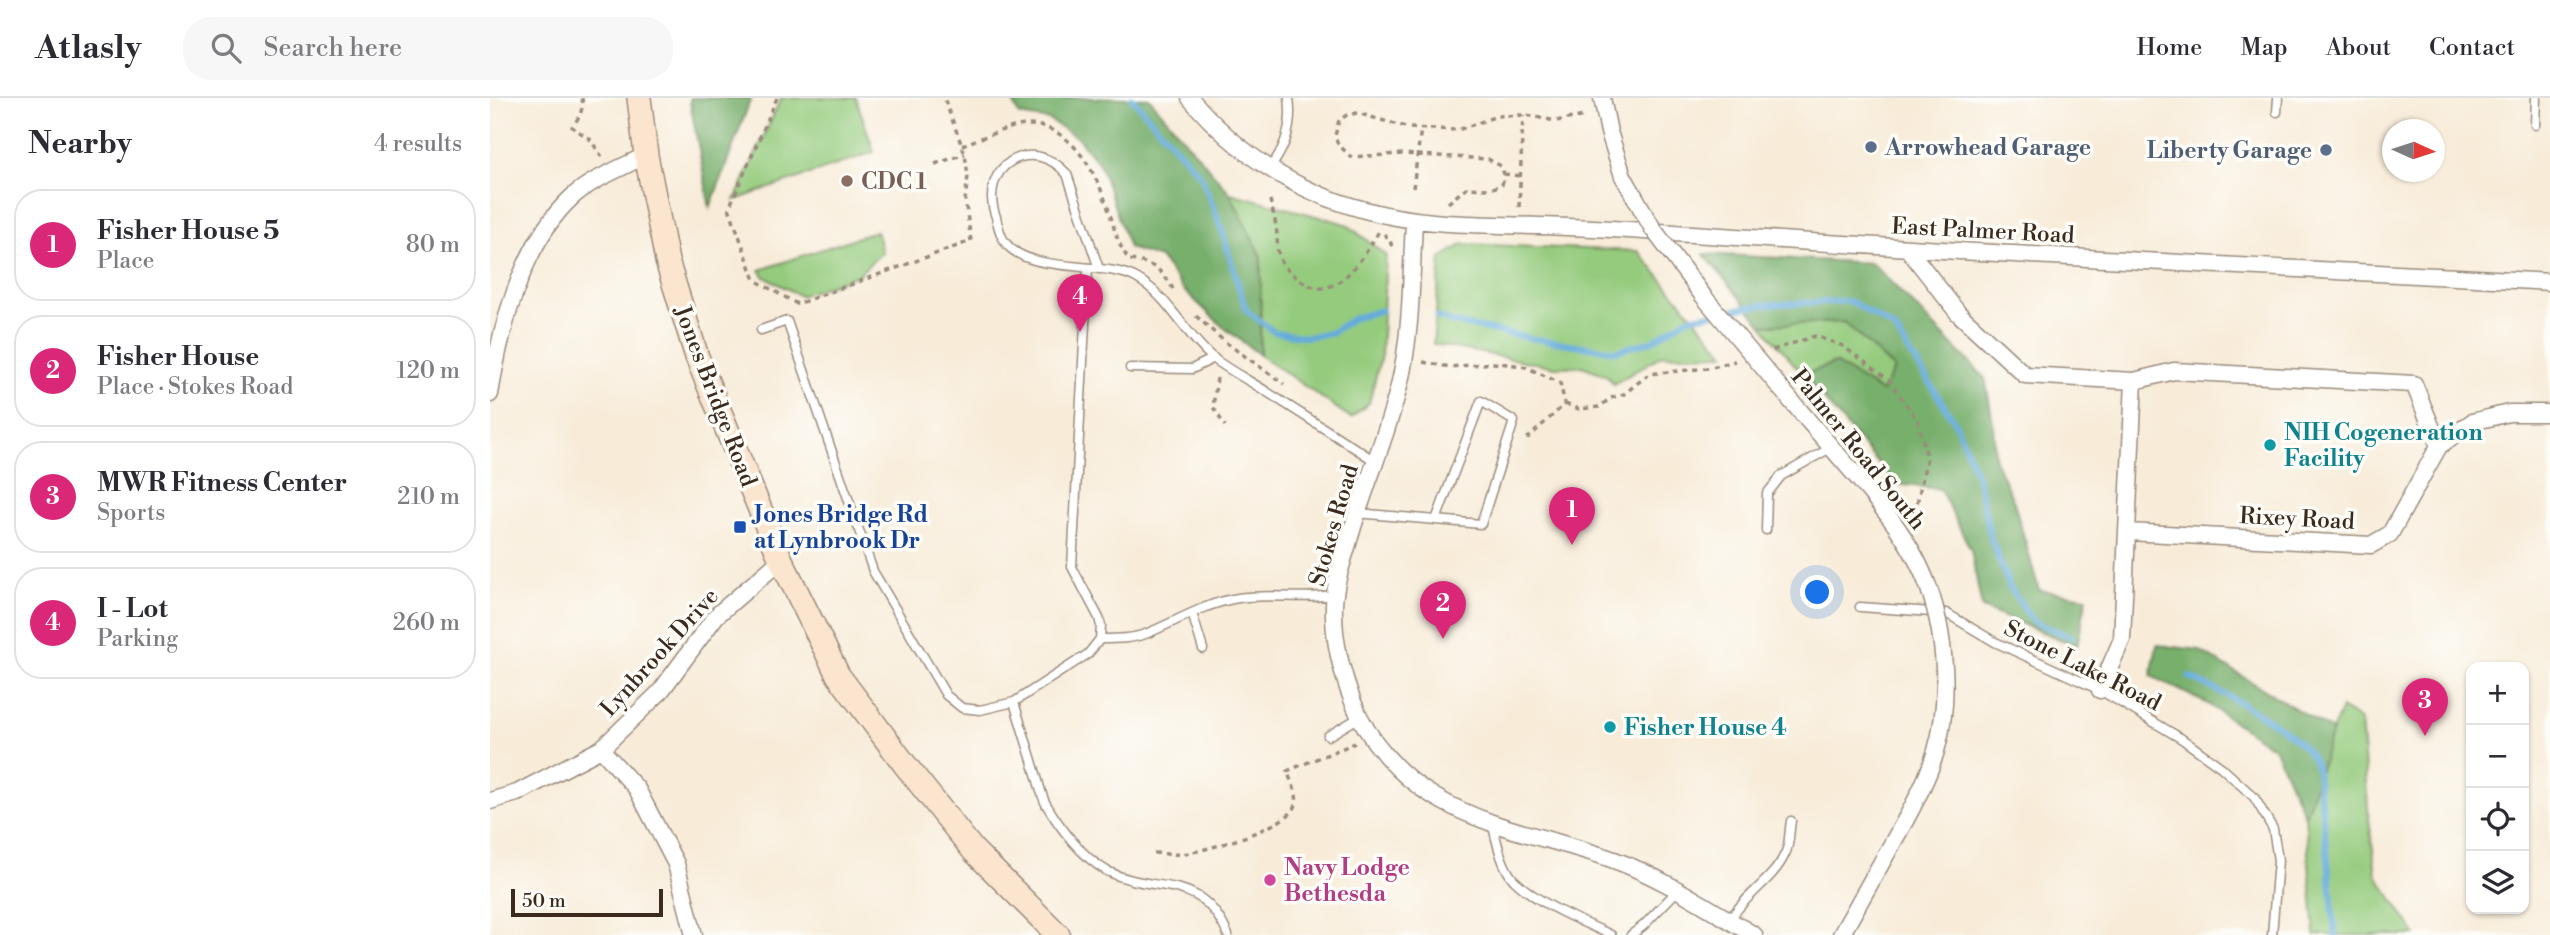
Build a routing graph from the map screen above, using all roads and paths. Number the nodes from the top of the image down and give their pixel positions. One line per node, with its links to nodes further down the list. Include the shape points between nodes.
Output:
1 (582, 98): 21 (path, via 579,118 572,127 590,139)
2 (639, 98): 17 (main road, Jones Bridge Road)
3 (777, 98): 16 (path, via 729,208 755,280 797,304 971,241)
4 (944, 98): 15 (path)
5 (1190, 98): 20 (street, East Palmer Road)
6 (1289, 98): 20 (lane, via 1289,132 1282,153)
7 (1602, 98): 51 (street, Palmer Road South, bridge, via 1623,176 1653,229 1704,297)
8 (2278, 98): 10 (lane)
9 (2536, 98): 13 (lane)
10 (2277, 112)
11 (1523, 115): 12 (path, via 1556,121); 14 (path, via 1497,116 1458,130); 23 (path)
12 (1585, 116)
13 (2535, 125)
14 (1421, 128): 18 (path); 18 (path, via 1357,113 1339,120 1336,127 1338,144 1351,157)
15 (962, 145): 16 (path); 36 (path, via 1019,126 1047,129 1065,139 1091,167 1119,246 1129,260 1145,261 1160,269)
16 (965, 154): 19 (path)
17 (646, 155): 21 (street); 57 (main road, Jones Bridge Road, via 667,261 697,358)
18 (1418, 155): 22 (path, via 1488,159 1501,166); 24 (path)
19 (935, 164)
20 (1269, 169): 28 (street, East Palmer Road, via 1296,186 1335,201)
21 (610, 174): 44 (street, via 572,197 548,224 520,280 496,351)
22 (1504, 174): 23 (path); 26 (path, via 1502,186 1466,188)
23 (1520, 176): 27 (path)
24 (1413, 188)
25 (1270, 200): 30 (path, via 1279,256 1286,270 1310,286 1331,286 1348,276)
26 (1448, 203)
27 (1519, 207)
28 (1414, 222): 31 (street, East Palmer Road, via 1586,227); 52 (street, Stokes Road, via 1406,352)
29 (1371, 225): 30 (path)
30 (1380, 229): 32 (path)
31 (1908, 249): 35 (street, East Palmer Road); 42 (street, via 1958,313 2025,375)
32 (1394, 253)
33 (1088, 268): 34 (lane); 34 (lane, via 1038,261 1005,243 990,196 999,171 1009,162 1034,155 1058,164 1066,174); 61 (lane, via 1072,566 1099,618)
34 (1099, 270): 39 (lane, via 1134,276 1154,290)
35 (2550, 282)
36 (1175, 291)
37 (1193, 313): 43 (path, via 1224,342)
38 (761, 331): 64 (lane, via 787,321 873,571 946,695 962,708 980,710)
39 (1217, 360): 41 (lane, via 1192,369); 48 (path, via 1213,407); 52 (lane)
40 (1423, 362): 46 (path, via 1450,367 1492,363 1527,367 1560,383)
41 (1130, 368)
42 (2134, 381): 50 (street, via 2175,371 2414,384); 56 (street)
43 (1291, 389)
44 (490, 394)
45 (1611, 398): 46 (path, via 1599,407 1579,409)
46 (1565, 404): 49 (path, via 1528,438)
47 (2550, 413): 50 (street, via 2509,413 2472,422)
48 (1224, 426)
49 (1509, 435): 54 (lane, via 1481,524); 54 (lane, via 1514,421 1481,401)
50 (2439, 446): 56 (street, Rixey Road, via 2390,534 2371,545)
51 (1832, 447): 55 (lane, via 1781,476 1767,494); 81 (street, Palmer Road South, bridge, via 1895,523 1920,567 1930,592 1944,671 1936,751 1906,820)
52 (1375, 461): 53 (street, Stokes Road)
53 (1357, 513): 54 (lane); 58 (street, Stokes Road)
54 (1436, 520)
55 (1766, 530)
56 (2128, 531): 63 (street, via 2122,639)
57 (781, 560): 68 (street, Lynbrook Drive, via 716,616 660,692); 76 (main road, Jones Bridge Road, via 838,675 905,766 973,850)
58 (1335, 595): 60 (lane, via 1238,598); 65 (street, Stokes Road, via 1336,647)
59 (1860, 607): 63 (lane, Stone Lake Road, via 1946,613 1995,642)
60 (1192, 613): 61 (lane, via 1147,634); 62 (lane)
61 (1100, 639): 64 (lane, via 1088,654)
62 (1203, 649)
63 (2100, 690): 82 (lane, Stone Lake Road, via 2182,739 2254,797 2273,829 2278,860)
64 (1014, 702): 77 (lane, via 1045,803 1078,847 1106,870 1201,897)
65 (1360, 717): 66 (lane); 71 (street, Stokes Road, via 1389,757 1424,790)
66 (1328, 736)
67 (1360, 741): 72 (path, via 1287,771 1297,798 1294,810 1281,822 1207,848 1182,854)
68 (601, 749): 69 (street, Lynbrook Drive, via 517,793); 75 (street, via 637,789 676,863)
69 (490, 801)
70 (1791, 821): 74 (lane, via 1787,852 1774,873 1739,904)
71 (1492, 823): 73 (street, Stokes Road, via 1615,860); 78 (lane, via 1513,879 1547,904)
72 (1154, 853)
73 (1677, 891): 74 (street, Stokes Road); 79 (lane)
74 (1729, 920): 80 (street, Stokes Road)
75 (694, 935)
76 (1058, 935)
77 (1228, 935)
78 (1611, 935)
79 (1631, 935)
80 (1754, 935)
81 (1841, 935)
82 (2272, 935)

